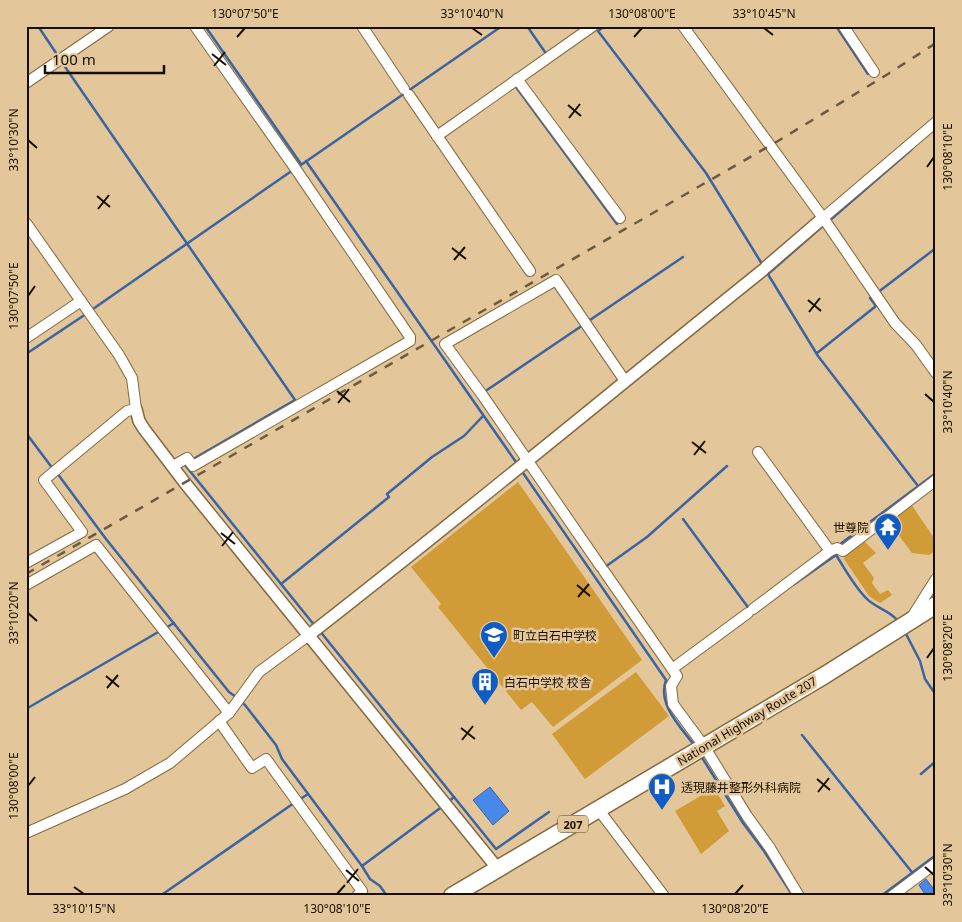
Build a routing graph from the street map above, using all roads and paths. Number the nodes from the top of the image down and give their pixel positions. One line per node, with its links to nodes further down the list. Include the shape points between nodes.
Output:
1 (109, 26): 9 (street)
2 (195, 26): 22 (street, via 295,168 410,341 194,466 187,458)
3 (362, 26): 11 (street)
4 (593, 26): 8 (street, via 548,57)
5 (682, 26): 13 (street)
6 (844, 27): 7 (street)
7 (874, 72)
8 (520, 82): 11 (street); 12 (street)
9 (26, 83)
10 (936, 122): 13 (street)
11 (437, 136): 15 (street)
12 (620, 218)
13 (826, 222): 18 (street, via 895,323); 19 (street)
14 (26, 223): 16 (street)
15 (530, 271)
16 (86, 308): 17 (street); 20 (street, via 132,378)
17 (26, 338)
18 (936, 372)
19 (625, 381): 23 (street); 23 (street, via 556,280 444,344 481,394)
20 (136, 409): 22 (street, via 139,421); 26 (street, via 127,411 44,480 82,532)
21 (758, 452): 25 (street)
22 (172, 466): 31 (street)
23 (523, 466): 31 (street); 32 (street, via 603,568)
24 (936, 480): 25 (street, via 843,552 836,548)
25 (830, 551): 32 (street)
26 (26, 564)
27 (936, 579): 30 (street)
28 (26, 585): 33 (street, via 96,545)
29 (936, 605): 30 (highway, National Highway Route 207 / 207)
30 (904, 625): 35 (highway, National Highway Route 207 / 207)
31 (314, 631): 33 (street, via 259,672); 39 (street)
32 (674, 672): 35 (street, via 671,686 673,704)
33 (229, 712): 34 (street)
34 (219, 721): 37 (street, via 170,763 125,789); 40 (street, via 252,768 266,759 362,891)
35 (699, 749): 36 (highway, National Highway Route 207 / 207); 43 (street, via 770,848)
36 (598, 809): 39 (highway, National Highway Route 207 / 207); 42 (street)
37 (26, 833)
38 (936, 863): 44 (street)
39 (498, 869): 41 (highway, National Highway Route 207 / 207)
40 (357, 896)
41 (452, 896)
42 (664, 896)
43 (799, 896)
44 (892, 896)

